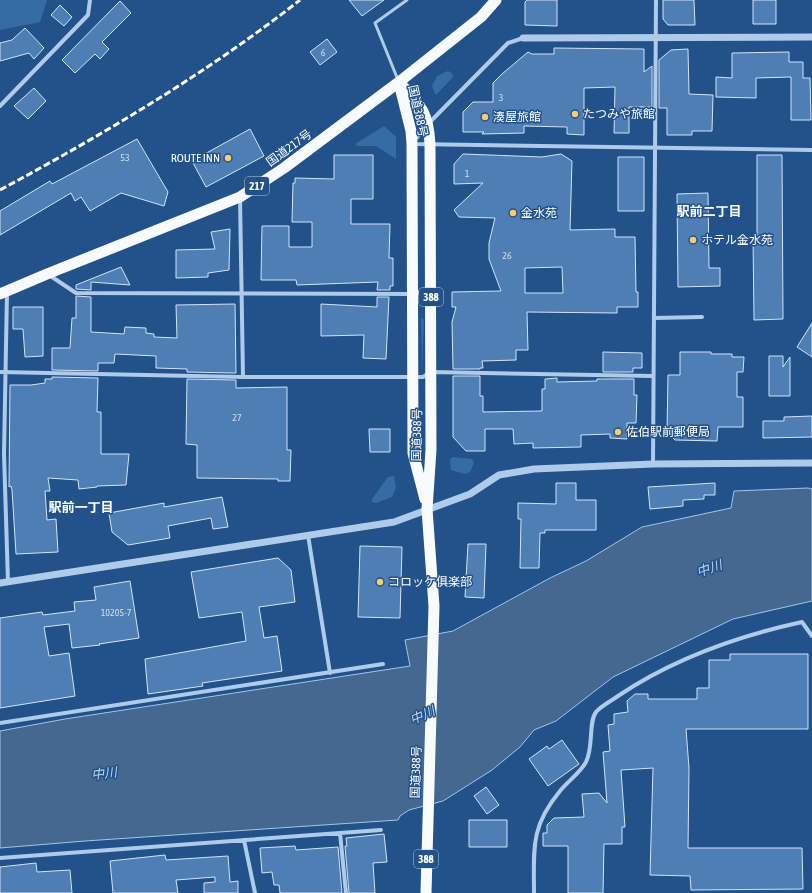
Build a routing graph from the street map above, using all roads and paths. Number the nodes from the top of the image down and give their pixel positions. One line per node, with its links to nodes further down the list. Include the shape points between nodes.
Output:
1 (90, 0): 9 (street, via 88,15)
2 (407, 0): 8 (lane, via 375,23)
3 (496, 0): 8 (highway, 国道217号 / 217, via 481,17)
4 (656, 0): 7 (street)
5 (812, 37): 7 (street)
6 (523, 38): 7 (street); 10 (street, via 508,43)
7 (656, 38): 13 (street)
8 (399, 82): 10 (highway, 国道388号 / 388, via 420,106); 11 (highway, 国道388号 / 388); 15 (highway, 国道217号 / 217, via 284,168)
9 (0, 106)
10 (429, 123): 11 (street); 12 (highway, 国道388号 / 388)
11 (412, 144): 12 (street); 20 (highway, 国道388号 / 388)
12 (430, 144): 13 (street); 17 (highway, 国道388号 / 388)
13 (655, 147): 14 (street); 22 (street)
14 (812, 150)
15 (240, 197): 16 (highway, 国道217号 / 217); 19 (street)
16 (47, 274): 18 (highway, 国道217号 / 217); 19 (street, via 76,293)
17 (431, 288): 20 (street); 25 (highway, 国道388号 / 388)
18 (4, 293): 24 (street)
19 (242, 293): 20 (street); 27 (street)
20 (413, 294): 28 (highway, 国道388号 / 388)
21 (702, 317): 22 (street)
22 (654, 318): 26 (street)
23 (0, 372): 24 (street)
24 (6, 372): 27 (street); 31 (street)
25 (431, 372): 26 (street); 28 (street); 33 (highway, 国道388号 / 388, via 431,450)
26 (653, 376): 30 (street)
27 (243, 377): 28 (street)
28 (413, 378): 33 (highway, 国道388号 / 388, via 413,453)
29 (812, 462): 30 (street)
30 (653, 464): 33 (street, via 534,469 499,475 470,494)
31 (6, 498): 32 (street); 35 (street)
32 (0, 499)
33 (427, 509): 34 (street, via 391,522); 47 (highway, 国道388号 / 388, via 434,598)
34 (308, 535): 35 (street); 39 (street)
35 (8, 582): 36 (street)
36 (0, 583)
37 (812, 636): 48 (street, via 802,622 739,638 659,672 628,689 597,711 592,722 592,740 586,762 549,806 536,832)
38 (384, 664): 39 (street)
39 (330, 673): 40 (street)
40 (0, 723)
41 (381, 830): 42 (street)
42 (340, 833): 43 (street); 46 (street)
43 (244, 840): 44 (street); 45 (street)
44 (0, 858)
45 (255, 893)
46 (346, 893)
47 (426, 893)
48 (534, 893)

